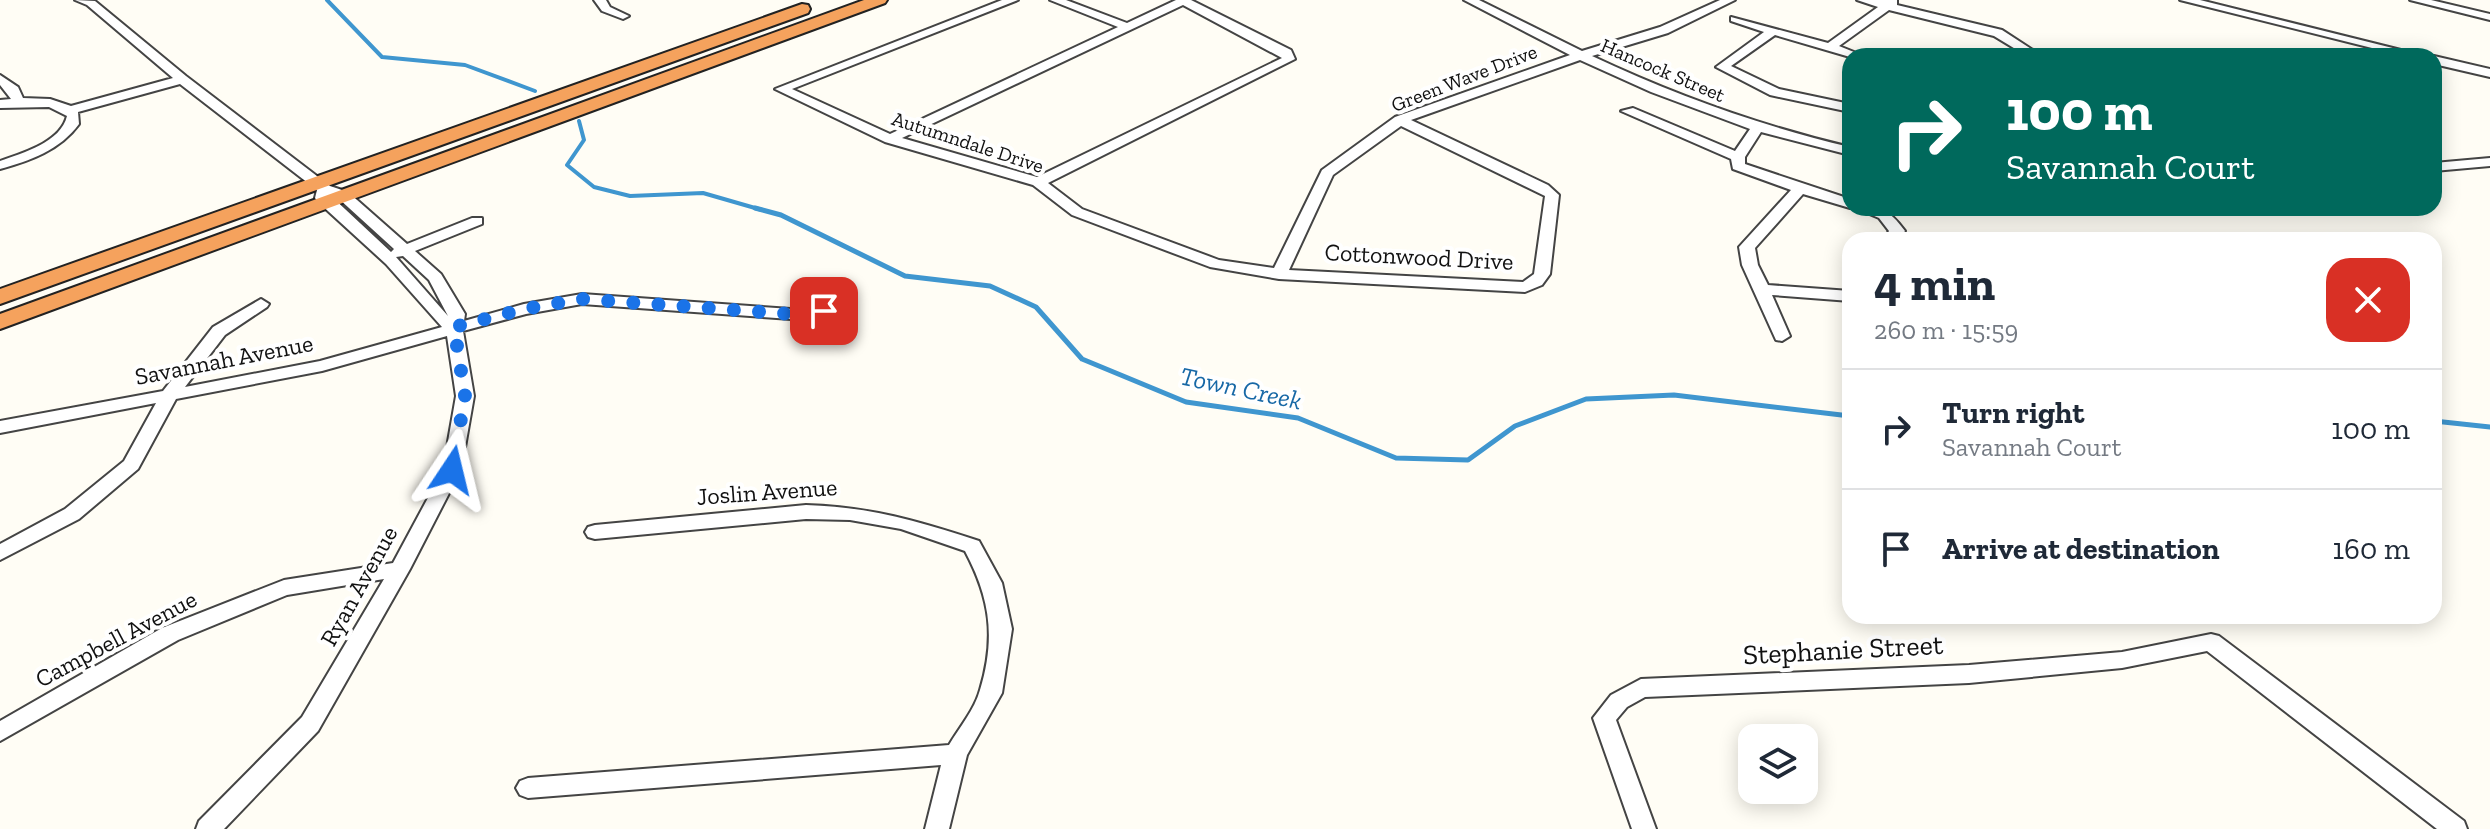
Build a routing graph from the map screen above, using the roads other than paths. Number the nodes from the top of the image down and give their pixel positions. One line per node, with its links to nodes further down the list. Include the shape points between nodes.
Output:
1 (600, 0): 15 (street)
2 (828, 0): 44 (highway)
3 (879, 0): 44 (highway)
4 (1012, 0): 36 (street, Autumndale Drive, via 781,89)
5 (1056, 0): 18 (street)
6 (1184, 0): 18 (street); 42 (street, via 1287,53 1289,59)
7 (1470, 0): 24 (street, Hancock Street)
8 (1700, 0): 13 (street)
9 (1863, 0): 14 (street)
10 (2186, 0): 22 (street)
11 (2416, 0): 16 (street)
12 (91, 1): 28 (street)
13 (1724, 3): 24 (street, Green Wave Drive, via 1664,30)
14 (1890, 3): 20 (street); 21 (street, via 1998,33)
15 (623, 16)
16 (2490, 17)
17 (1735, 19): 19 (street)
18 (1128, 27): 36 (street)
19 (1773, 31): 20 (street); 31 (street, via 1722,67 1775,92)
20 (1829, 48): 23 (street)
21 (2022, 48)
22 (2386, 48)
23 (1842, 52)
24 (1578, 56): 34 (street, Green Wave Drive); 35 (street, Hancock Street)
25 (2442, 62): 26 (street)
26 (2490, 73)
27 (0, 79): 29 (street)
28 (182, 79): 32 (street); 44 (street)
29 (19, 103): 30 (street); 32 (street)
30 (0, 104)
31 (1842, 106)
32 (71, 110): 40 (street, via 74,121 66,133)
33 (1628, 111): 38 (street)
34 (1400, 120): 51 (street, Green Wave Drive, via 1327,173); 51 (street, Cottonwood Drive, via 1552,195 1542,274 1536,282 1525,287)
35 (1757, 128): 37 (street, Hancock Street); 38 (street)
36 (890, 139): 42 (street, Autumndale Drive)
37 (1842, 149)
38 (1738, 157): 43 (street, via 1738,166)
39 (2490, 162): 41 (street)
40 (0, 165)
41 (2442, 166)
42 (1038, 182): 51 (street, Autumndale Drive, via 1077,212 1122,231 1216,264)
43 (1800, 188): 45 (street); 52 (street, via 1747,247)
44 (327, 192): 49 (street, Ryan Avenue); 50 (street); 54 (highway); 57 (highway)
45 (1842, 201)
46 (1885, 216): 48 (street)
47 (477, 221): 49 (street)
48 (1896, 232)
49 (406, 250): 50 (street); 58 (street, Ryan Avenue, via 435,277 457,314)
50 (388, 257): 58 (street, via 439,319)
51 (1279, 274)
52 (1762, 289): 53 (street); 59 (street)
53 (1842, 295)
54 (0, 297)
55 (261, 304): 60 (street, via 219,331)
56 (844, 306): 58 (street, Savannah Avenue, via 805,315 582,299)
57 (0, 322)
58 (454, 327): 60 (street, Savannah Avenue, via 322,366); 64 (street, Ryan Avenue, via 465,396 452,470)
59 (1782, 336)
60 (170, 394): 61 (street, Savannah Avenue); 63 (street, via 131,465 72,514)
61 (0, 427)
62 (595, 532): 66 (street, Joslin Avenue, via 806,512 850,513 903,523 972,546 992,583 1001,629 991,693)
63 (0, 553)
64 (400, 569): 65 (street, Campbell Avenue, via 284,588 170,634); 68 (street, Ryan Avenue, via 310,724)
65 (0, 732)
66 (956, 754): 67 (street); 69 (street, Joslin Avenue)
67 (528, 788)
68 (208, 829)
69 (937, 829)
70 (1644, 829): 71 (street, Stephanie Street, via 1604,718 1641,688 1969,674 2122,660 2211,642)
71 (2455, 829)

